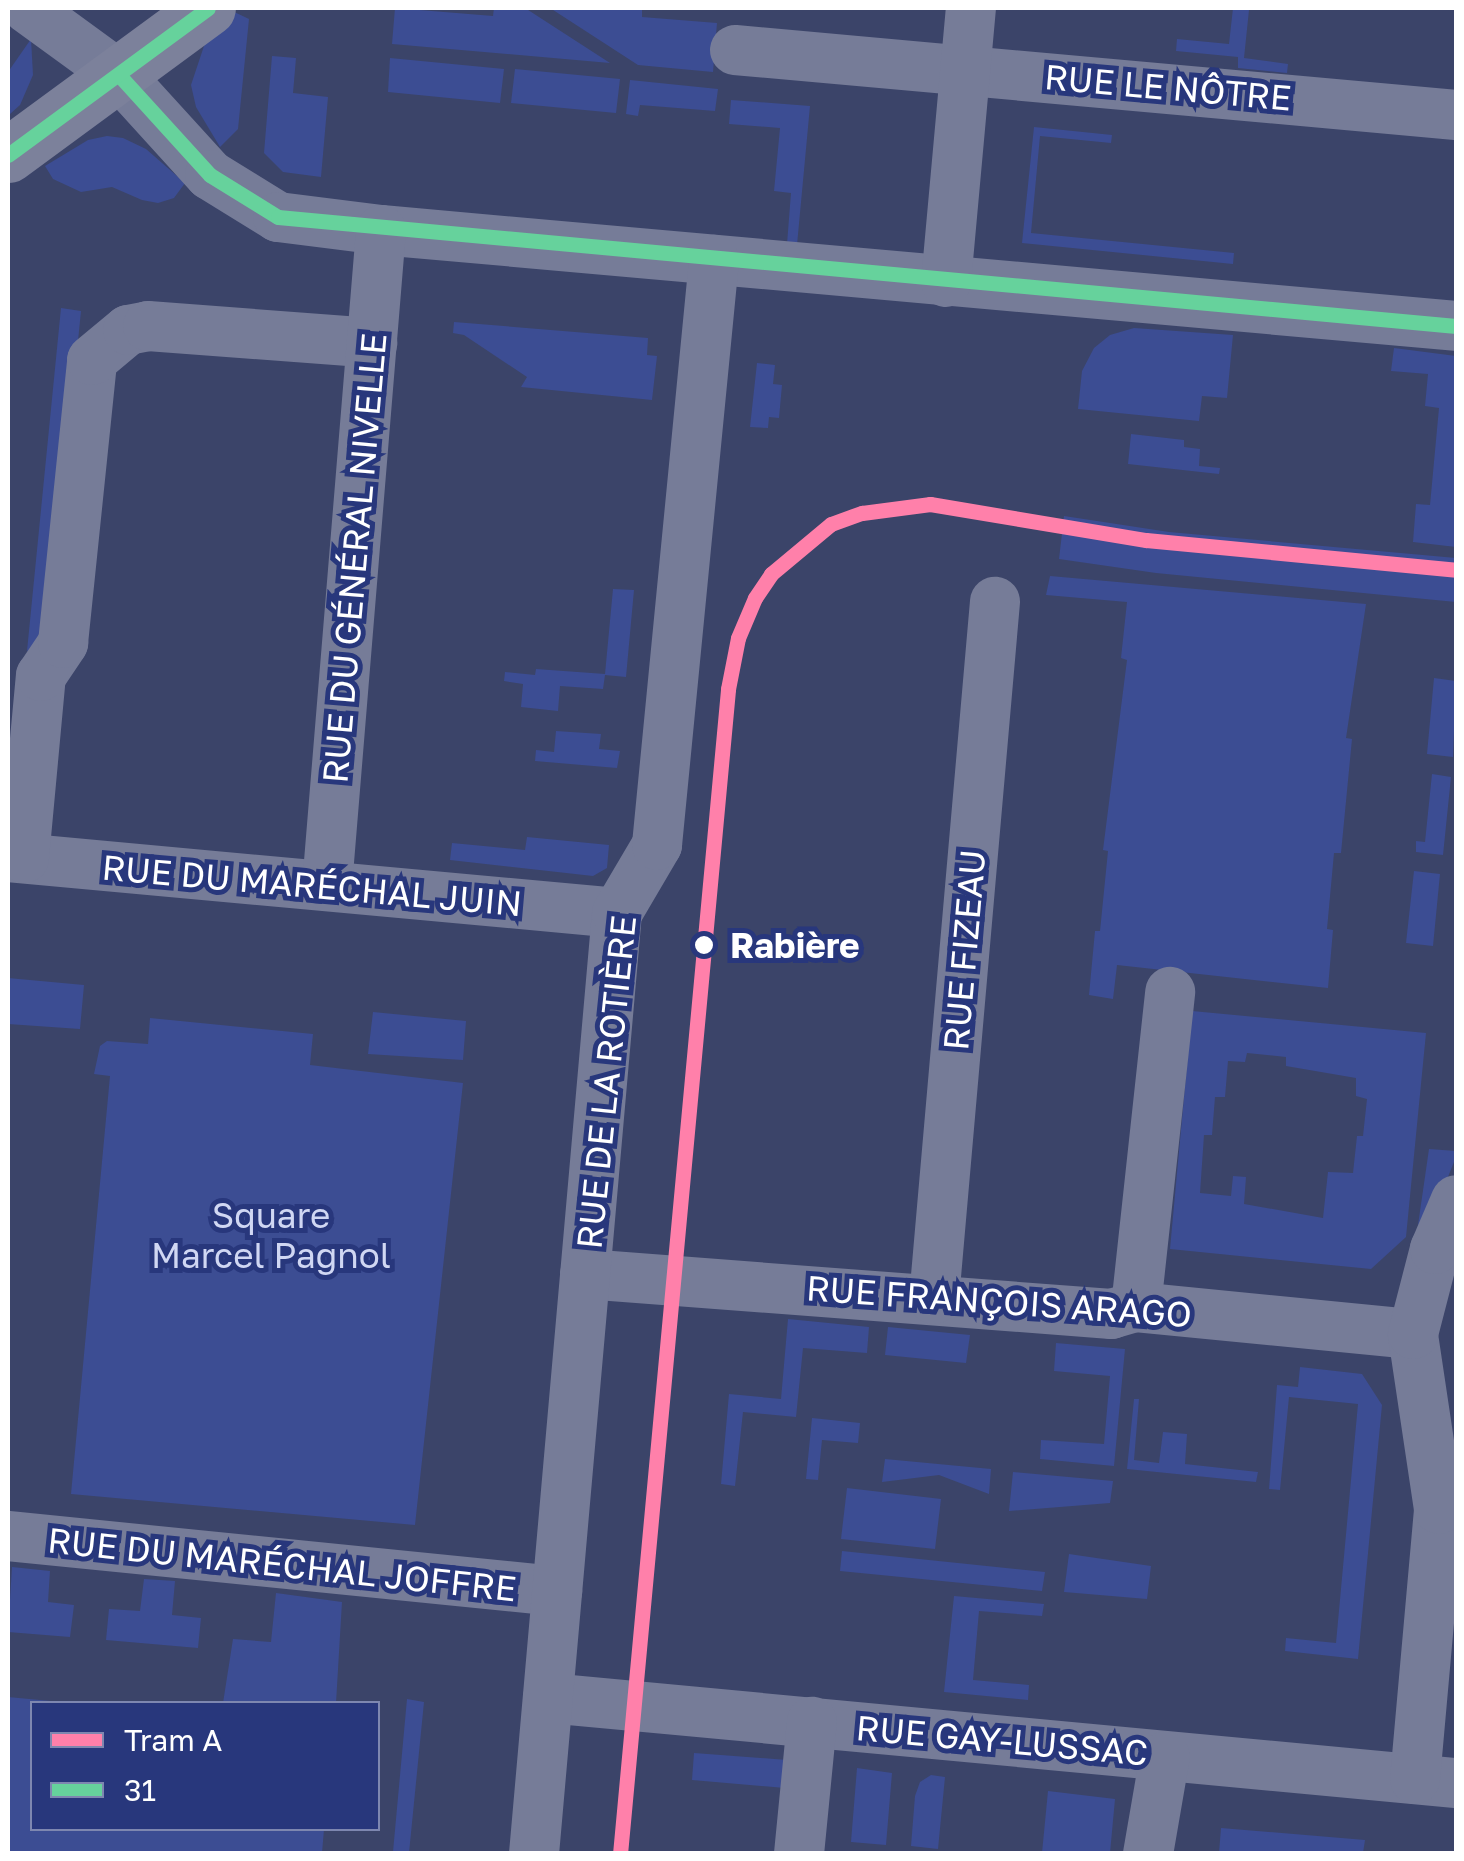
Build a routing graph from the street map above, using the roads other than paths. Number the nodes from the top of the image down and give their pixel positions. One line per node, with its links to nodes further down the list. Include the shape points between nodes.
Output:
1 (27, 8): 4 (street)
2 (208, 8): 4 (main road)
3 (970, 8): 6 (street)
4 (149, 44): 8 (main road); 9 (street, via 210,175 278,217)
5 (735, 50): 6 (street, RUE LE NÔTRE)
6 (967, 68): 7 (street, RUE LE NÔTRE); 11 (street)
7 (1456, 115)
8 (8, 155)
9 (381, 230): 10 (street); 13 (street, RUE DU GÉNÉRAL NIVELLE)
10 (714, 260): 11 (street); 18 (street, RUE DE LA ROTIÈRE, via 657,845)
11 (946, 282): 12 (street)
12 (1456, 326)
13 (372, 343): 15 (street, via 148,326 128,330 92,360 63,643); 17 (street, RUE DU GÉNÉRAL NIVELLE)
14 (995, 602): 22 (street, RUE FIZEAU)
15 (24, 673): 16 (street)
16 (16, 858): 17 (street, RUE DU MARÉCHAL JUIN)
17 (327, 886): 18 (street, RUE DU MARÉCHAL JUIN)
18 (617, 913): 21 (street, RUE DE LA ROTIÈRE)
19 (1170, 992): 23 (street)
20 (1456, 1200): 24 (street)
21 (585, 1274): 22 (street, RUE FRANÇOIS ARAGO); 26 (street, RUE DE LA ROTIÈRE)
22 (934, 1299): 23 (street, RUE FRANÇOIS ARAGO, via 1111,1314)
23 (1136, 1308): 24 (street, RUE FRANÇOIS ARAGO)
24 (1413, 1334): 30 (street, via 1440,1509)
25 (8, 1536): 26 (street, RUE DU MARÉCHAL JOFFRE)
26 (558, 1591): 27 (street, RUE DE LA ROTIÈRE)
27 (548, 1698): 28 (street, RUE GAY-LUSSAC); 31 (street, RUE DE LA ROTIÈRE)
28 (812, 1722): 29 (street, RUE GAY-LUSSAC); 32 (street)
29 (1166, 1756): 30 (street, RUE GAY-LUSSAC); 33 (street)
30 (1436, 1781)
31 (534, 1854)
32 (799, 1854)
33 (1148, 1854)

